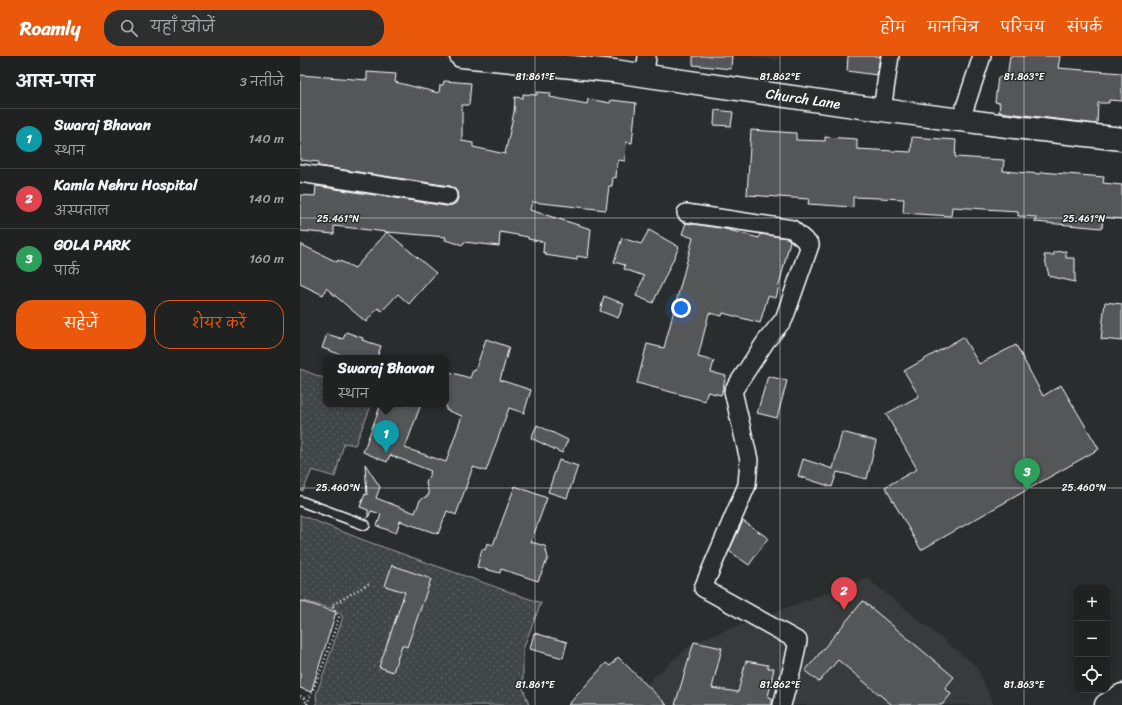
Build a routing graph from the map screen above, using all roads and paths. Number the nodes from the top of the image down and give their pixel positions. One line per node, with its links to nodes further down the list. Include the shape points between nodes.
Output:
1 (461, 56): 4 (street, Church Lane, via 614,71)
2 (890, 56): 5 (street)
3 (982, 56): 6 (street)
4 (646, 66): 5 (street, Church Lane)
5 (882, 110): 6 (street, Church Lane)
6 (961, 119): 7 (street, Church Lane)
7 (1122, 139)
8 (300, 173): 9 (street)
9 (448, 196)
10 (686, 213): 17 (street, via 792,229 810,245 784,320 766,341 733,391 749,460 747,485 703,588 798,641)
11 (300, 501): 12 (lane)
12 (365, 525)
13 (370, 583): 16 (path, via 332,605 339,617)
14 (1122, 695): 18 (street)
15 (300, 696): 16 (path)
16 (308, 704)
17 (782, 705)
18 (1106, 705)

